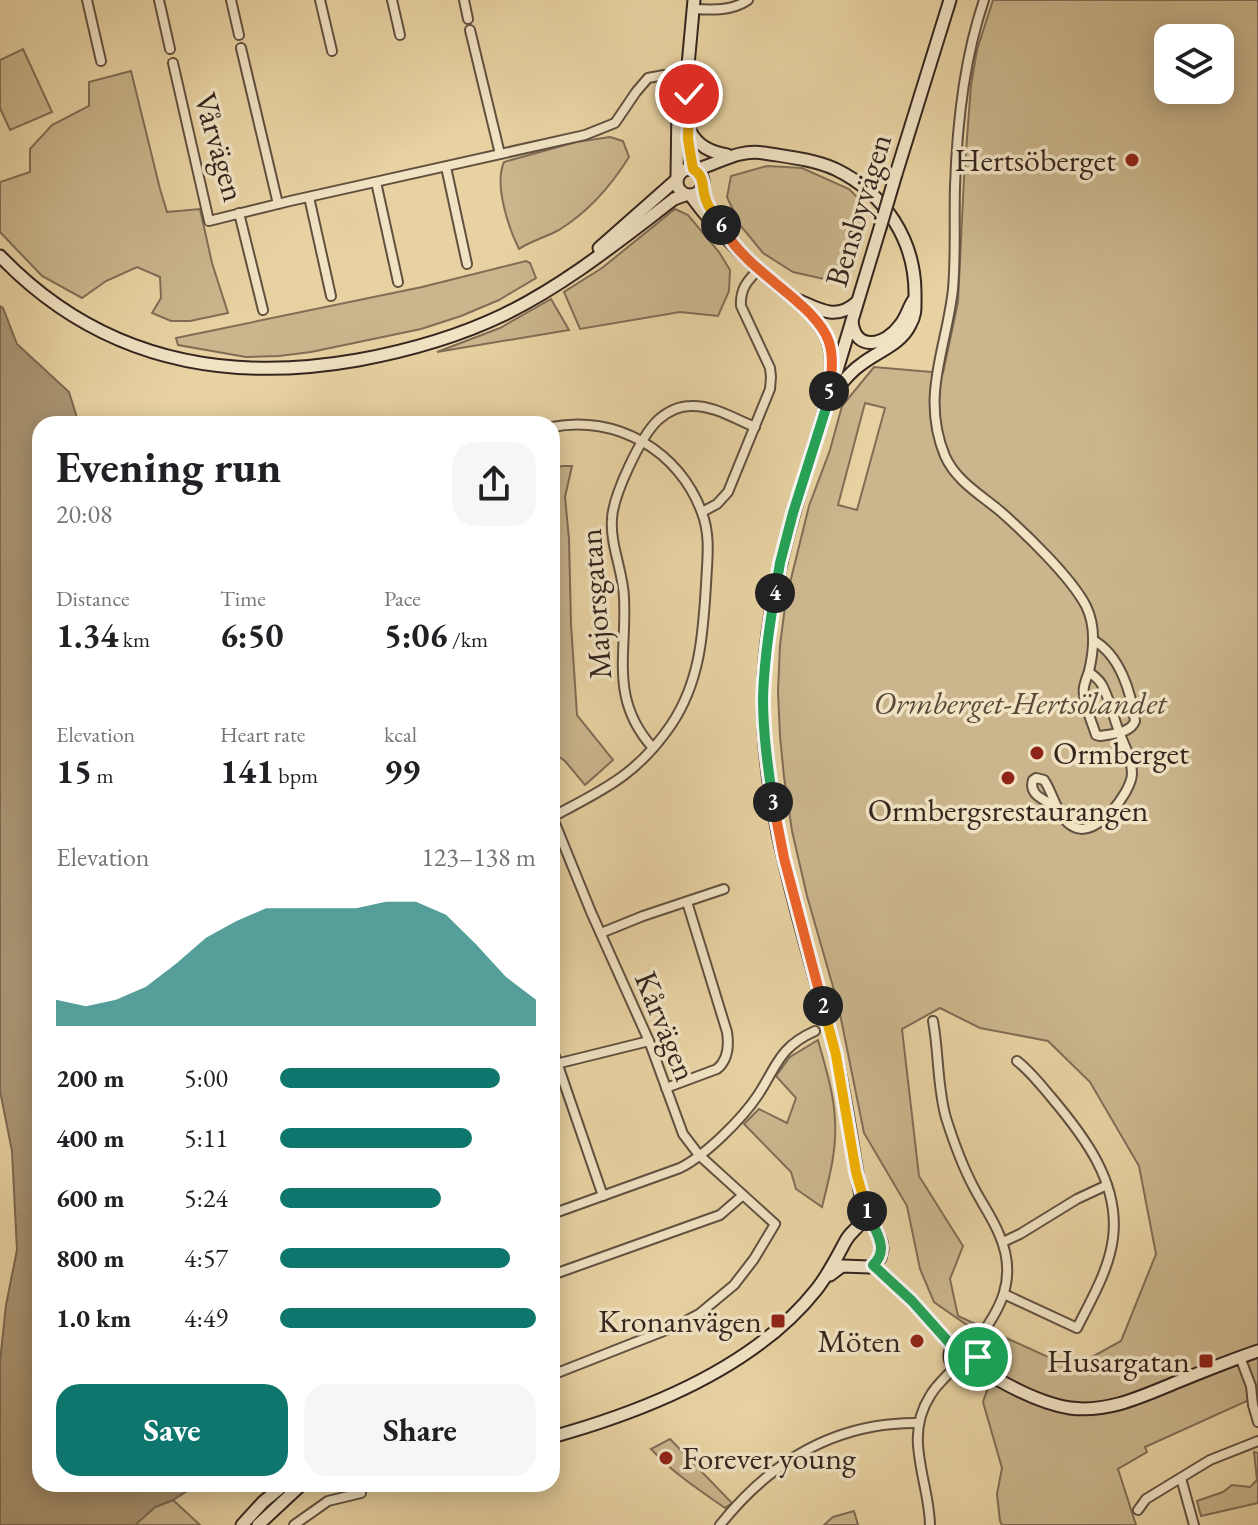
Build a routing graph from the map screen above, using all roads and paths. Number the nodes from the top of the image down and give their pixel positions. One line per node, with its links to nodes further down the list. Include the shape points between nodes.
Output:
1 (87, 0): 18 (street)
2 (159, 0): 16 (street)
3 (231, 0): 13 (street)
4 (320, 0): 17 (street)
5 (392, 0): 14 (street)
6 (464, 0): 11 (street)
7 (748, 0): 10 (street, via 726,9)
8 (950, 0): 43 (main road, Bensbyvägen, bridge)
9 (984, 0): 51 (street, via 960,123 953,291 936,372 938,432 959,477 1022,531 1078,593 1089,612)
10 (694, 5): 20 (main road)
11 (468, 19)
12 (470, 30): 22 (street)
13 (239, 35)
14 (400, 35)
15 (241, 48): 32 (street, Vårvägen)
16 (170, 49)
17 (332, 51)
18 (101, 61)
19 (173, 63): 33 (street, Vårvägen, via 209,221)
20 (687, 76): 21 (main road); 22 (street, Vårvägen, via 648,78 615,123 602,130); 27 (main road, via 678,105)
21 (688, 122): 23 (main road, via 699,144); 26 (main road)
22 (500, 154): 25 (street, Vårvägen)
23 (733, 156): 24 (main road); 26 (main road)
24 (773, 156): 29 (main road, via 723,166); 42 (main road, via 833,168 878,201 909,248)
25 (446, 167): 28 (street, Vårvägen); 36 (street)
26 (693, 170): 27 (main road, via 683,170); 29 (main road, via 701,175)
27 (677, 178): 30 (main road, via 678,189); 39 (main road)
28 (376, 182): 31 (street, Vårvägen); 38 (street)
29 (702, 185): 30 (main road); 34 (main road)
30 (688, 195): 34 (main road); 39 (main road, via 674,199)
31 (309, 197): 32 (street, Vårvägen); 40 (street)
32 (278, 204): 33 (street, Vårvägen)
33 (239, 213): 44 (street, Vårvägen)
34 (727, 237): 37 (main road)
35 (0, 256): 39 (main road, via 41,294 107,334 160,355 254,369 334,364 395,353 501,316)
36 (467, 264)
37 (759, 269): 41 (main road); 48 (street, via 745,284 741,299 771,374)
38 (398, 282)
39 (559, 282)
40 (331, 296)
41 (791, 297): 43 (main road, via 828,312 843,312); 46 (main road, via 830,344)
42 (915, 297): 45 (main road, via 900,327 883,340 861,340); 46 (main road, via 915,312 904,335 853,371)
43 (858, 302): 45 (main road, Bensbyvägen)
44 (263, 310)
45 (852, 321): 46 (main road, Bensbyvägen)
46 (826, 408): 70 (main road, Bensbyvägen, via 780,563 763,697 775,813 836,1055)
47 (560, 426): 49 (street, via 603,426)
48 (755, 427): 49 (street, Majorsgatan, via 706,407 686,406 663,416); 50 (street, via 728,492)
49 (643, 441): 50 (street, via 678,470); 54 (street, Majorsgatan, via 616,500 612,525 624,588 624,690 634,719)
50 (702, 512): 54 (street, via 708,550 700,656 683,704)
51 (1093, 640): 52 (street); 53 (street, via 1112,656 1130,699 1135,723)
52 (1089, 672): 53 (street, via 1102,685); 53 (street, via 1083,691 1096,735)
53 (1119, 733): 55 (street, via 1132,774 1113,809 1098,825 1082,830 1069,824)
54 (653, 748): 56 (street, via 618,781)
55 (1058, 808)
56 (560, 812)
57 (560, 835): 60 (street, Kårvägen)
58 (724, 889): 59 (street)
59 (687, 902): 60 (street); 67 (street, via 728,1050 717,1069)
60 (601, 933): 63 (street, Kårvägen)
61 (933, 1021): 77 (street, via 947,1120 969,1179)
62 (815, 1031): 68 (street, via 786,1049 744,1114)
63 (649, 1041): 65 (street); 67 (street, Kårvägen)
64 (1017, 1061): 69 (street, via 1073,1123)
65 (560, 1063)
66 (560, 1078): 72 (street)
67 (666, 1088): 68 (street, Kårvägen, via 678,1126)
68 (699, 1155): 71 (street, Kårvägen); 72 (street, via 680,1168)
69 (1107, 1185): 77 (street); 82 (street, via 1114,1216 1111,1251 1077,1328)
70 (859, 1186): 74 (main road, Bensbyvägen, via 864,1215); 75 (main road, Bensbyvägen)
71 (743, 1195): 80 (street, via 720,1215); 89 (street, Kårvägen, via 775,1224 734,1285 674,1327)
72 (603, 1196): 73 (street)
73 (560, 1211)
74 (855, 1231): 75 (main road, via 870,1230); 76 (main road)
75 (880, 1239): 78 (main road, via 882,1252)
76 (845, 1242): 79 (main road, via 846,1258); 81 (main road)
77 (1003, 1242): 82 (street)
78 (873, 1265): 79 (main road); 84 (main road)
79 (857, 1267): 81 (main road, via 840,1267)
80 (560, 1272)
81 (821, 1284): 92 (main road, via 784,1323 715,1373 651,1403)
82 (1004, 1294): 83 (street)
83 (973, 1346): 84 (main road, via 964,1342); 87 (main road)
84 (953, 1347): 88 (main road, via 950,1359)
85 (1258, 1351): 86 (main road)
86 (1240, 1357): 87 (main road, via 1096,1409 1048,1402); 90 (street)
87 (974, 1365): 88 (main road, via 963,1371)
88 (955, 1367): 91 (street, via 927,1399)
89 (560, 1372)
90 (1258, 1422)
91 (918, 1423): 102 (street, via 860,1429 812,1446 770,1475); 103 (street)
92 (560, 1434)
93 (1258, 1441): 94 (street)
94 (1181, 1478): 98 (street, via 1146,1499); 104 (street)
95 (275, 1492): 99 (main road)
96 (293, 1492): 100 (main road)
97 (361, 1492): 101 (street, via 328,1501)
98 (1138, 1510)
99 (242, 1525)
100 (258, 1525)
101 (294, 1525)
102 (720, 1525)
103 (930, 1525)
104 (1194, 1525)

